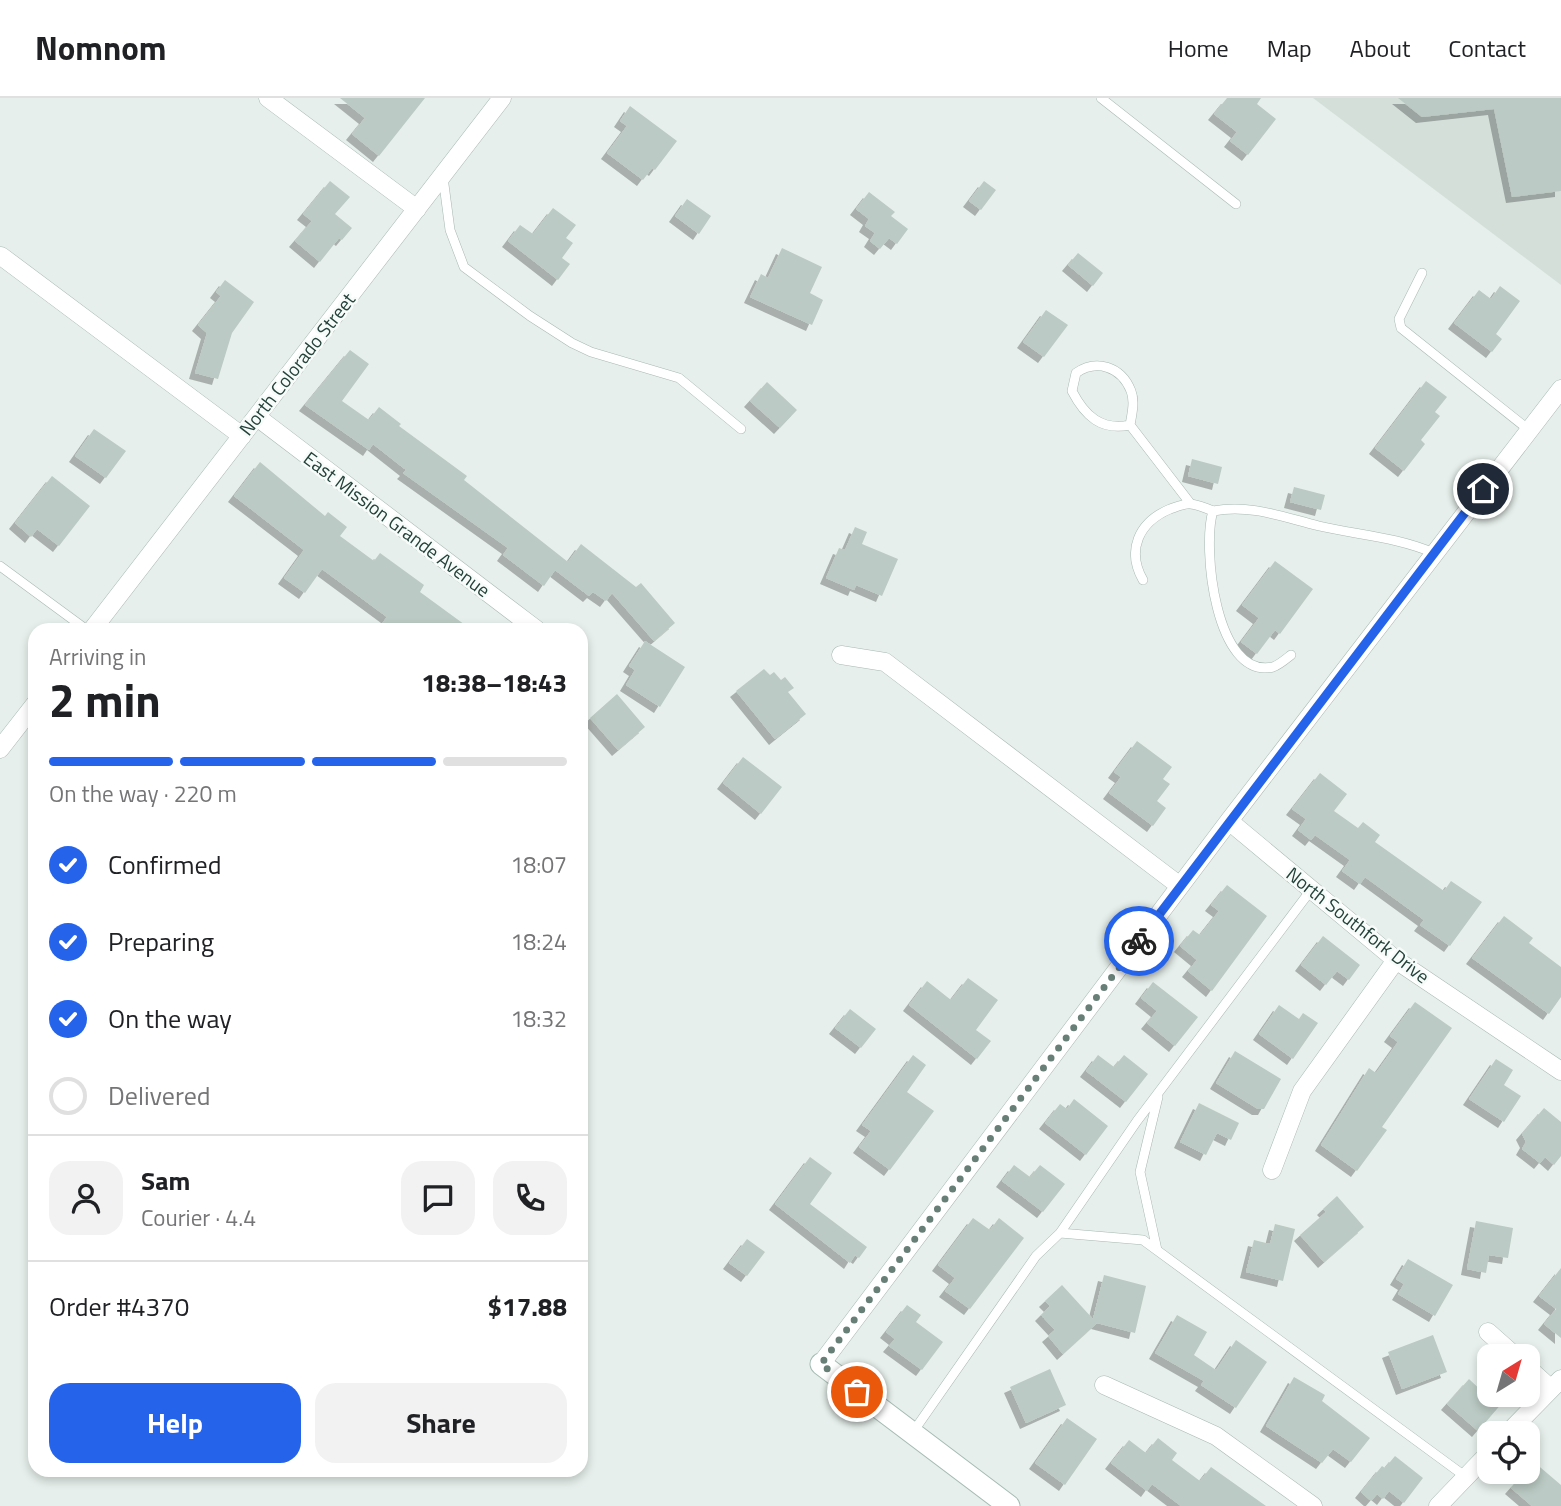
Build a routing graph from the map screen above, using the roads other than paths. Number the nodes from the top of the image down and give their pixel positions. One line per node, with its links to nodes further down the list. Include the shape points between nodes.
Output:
1 (268, 98): 6 (street)
2 (502, 98): 4 (street, North Colorado Street)
3 (1101, 98): 5 (lane)
4 (443, 175): 6 (street, North Colorado Street); 12 (lane, via 450,230 464,267 572,343 679,377)
5 (1236, 204)
6 (417, 209): 10 (street, North Colorado Street)
7 (1, 256): 14 (street)
8 (1422, 273): 13 (lane, via 1399,319 1401,328)
9 (1561, 388): 13 (street)
10 (257, 417): 14 (street, North Colorado Street); 22 (street, East Mission Grande Avenue)
11 (1130, 425): 11 (lane, via 1114,428 1096,422 1081,408 1072,391 1076,373 1087,365 1102,365 1118,373 1131,390); 15 (lane)
12 (741, 429)
13 (1529, 430): 17 (street)
14 (242, 436): 21 (street, North Colorado Street)
15 (1190, 503): 16 (lane); 19 (lane, via 1159,514 1138,535 1136,568)
16 (1213, 510): 17 (lane, via 1234,507 1275,513); 23 (lane, via 1208,558 1226,634 1237,654 1258,666 1275,667)
17 (1434, 553): 27 (street)
18 (0, 566): 20 (lane)
19 (1143, 580)
20 (80, 623)
21 (95, 623)
22 (528, 623)
23 (1292, 655)
24 (841, 656): 28 (street, via 885,662)
25 (28, 713): 26 (street)
26 (0, 749)
27 (1229, 821): 28 (street); 29 (street, North Southfork Drive)
28 (1180, 886): 38 (street)
29 (1311, 890): 30 (street, North Southfork Drive); 32 (lane)
30 (1396, 960): 31 (street, North Southfork Drive); 33 (street, via 1302,1091)
31 (1561, 1071)
32 (1159, 1092): 34 (lane); 35 (lane, via 1140,1172)
33 (1272, 1170)
34 (1060, 1233): 35 (lane, via 1143,1240); 43 (lane, via 1036,1256)
35 (1157, 1250): 45 (lane)
36 (1488, 1332): 37 (street)
37 (1502, 1344)
38 (821, 1364): 43 (street)
39 (1540, 1374): 40 (street)
40 (1556, 1384): 42 (street)
41 (1104, 1385): 47 (street, via 1216,1436)
42 (1520, 1421)
43 (912, 1433): 46 (street)
44 (1477, 1466): 45 (street)
45 (1466, 1477): 48 (street)
46 (1009, 1506)
47 (1313, 1506)
48 (1438, 1506)

